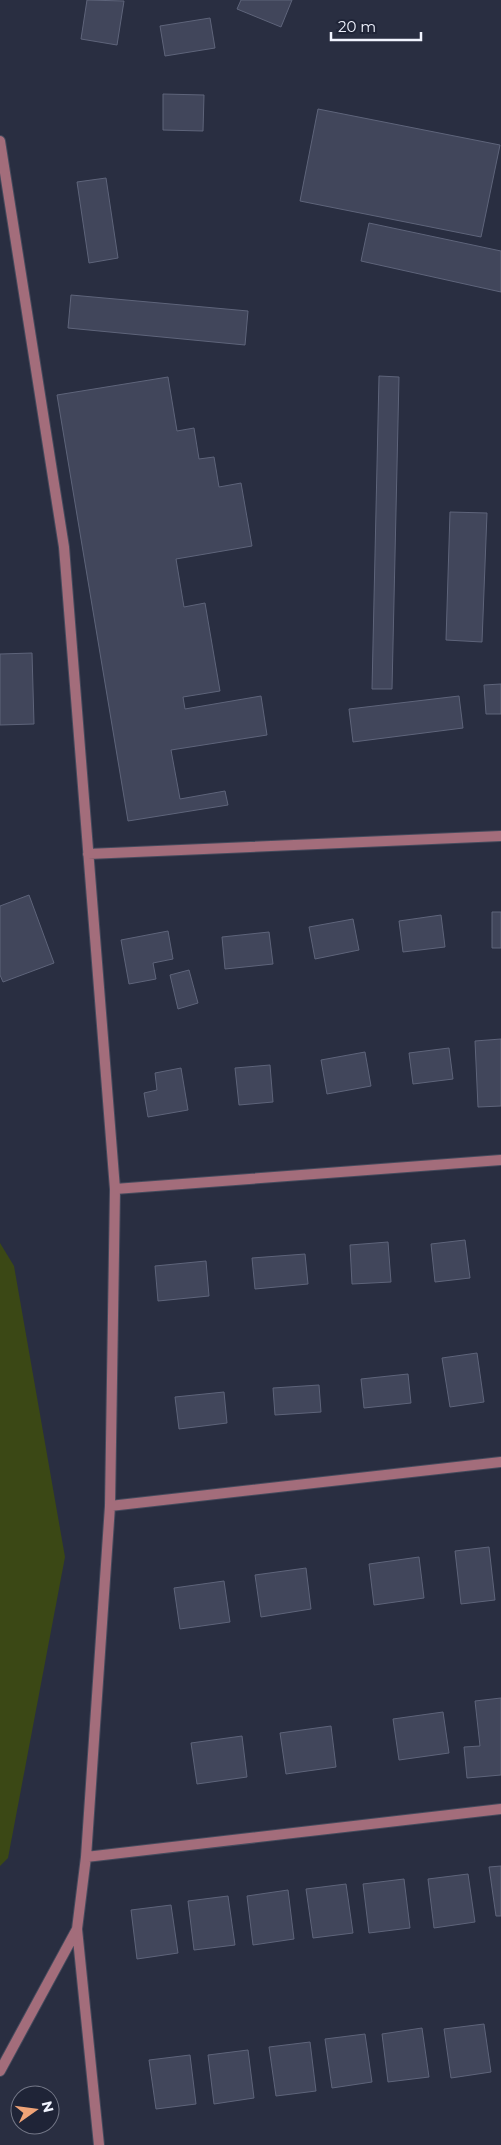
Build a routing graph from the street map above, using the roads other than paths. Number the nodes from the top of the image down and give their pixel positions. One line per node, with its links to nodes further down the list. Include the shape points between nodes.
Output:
1 (0, 141): 3 (street, via 64,547)
2 (501, 836): 3 (street)
3 (88, 854): 5 (street)
4 (501, 1160): 5 (street)
5 (115, 1189): 7 (street)
6 (501, 1462): 7 (street)
7 (110, 1506): 9 (street)
8 (501, 1809): 9 (street)
9 (86, 1858): 10 (street)
10 (77, 1929): 11 (street); 12 (street)
11 (0, 2071)
12 (99, 2145)

